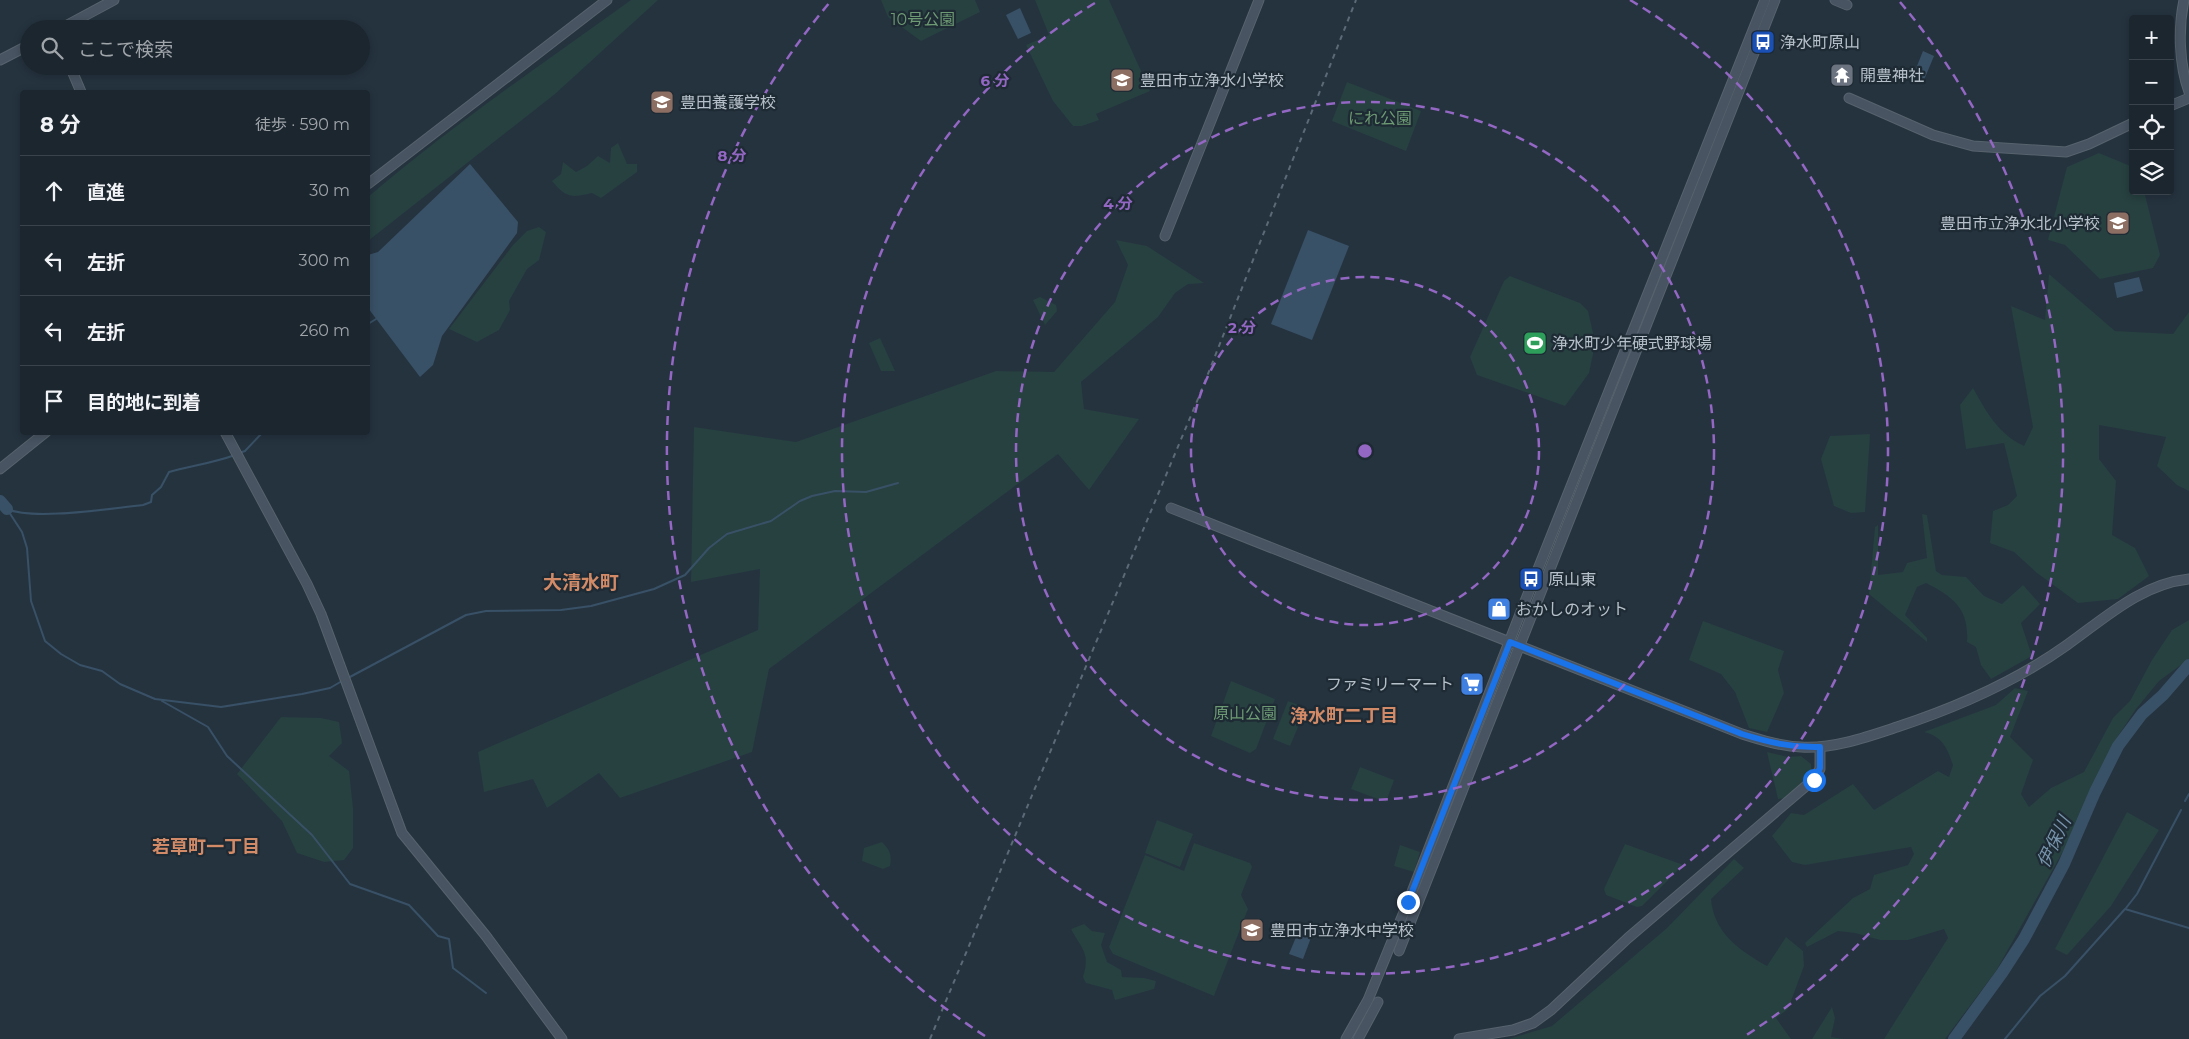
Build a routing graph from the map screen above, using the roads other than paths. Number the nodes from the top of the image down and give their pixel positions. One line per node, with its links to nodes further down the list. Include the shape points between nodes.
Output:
1 (114, 0): 9 (street)
2 (607, 0): 19 (street)
3 (1259, 0): 20 (street)
4 (1765, 0): 26 (street)
5 (1775, 0): 27 (street)
6 (1835, 0): 8 (street)
7 (2184, 0): 14 (street, via 2180,37)
8 (1847, 5)
9 (77, 20)
10 (20, 50): 11 (street)
11 (0, 60)
12 (74, 75): 13 (street)
13 (80, 90)
14 (2189, 92)
15 (1849, 98): 18 (street, via 1933,135 1974,146 2066,152)
16 (2189, 98): 17 (street)
17 (2172, 105)
18 (2129, 125)
19 (370, 182)
20 (1165, 236)
21 (42, 435): 23 (street)
22 (226, 435): 31 (street, via 307,584 402,833 486,936)
23 (0, 470)
24 (1171, 508): 26 (street)
25 (2189, 579): 28 (street, via 2167,582 2142,593 2037,665 1977,697 1884,732)
26 (1510, 642): 27 (street); 32 (street, via 1368,1000)
27 (1520, 646): 28 (street, via 1742,734 1775,744); 29 (street)
28 (1820, 747): 34 (street, via 1820,768 1814,780 1628,938 1551,1010 1533,1023 1513,1030)
29 (1399, 951)
30 (1378, 1002): 33 (street)
31 (562, 1039)
32 (1346, 1039)
33 (1358, 1039)
34 (1459, 1039)

